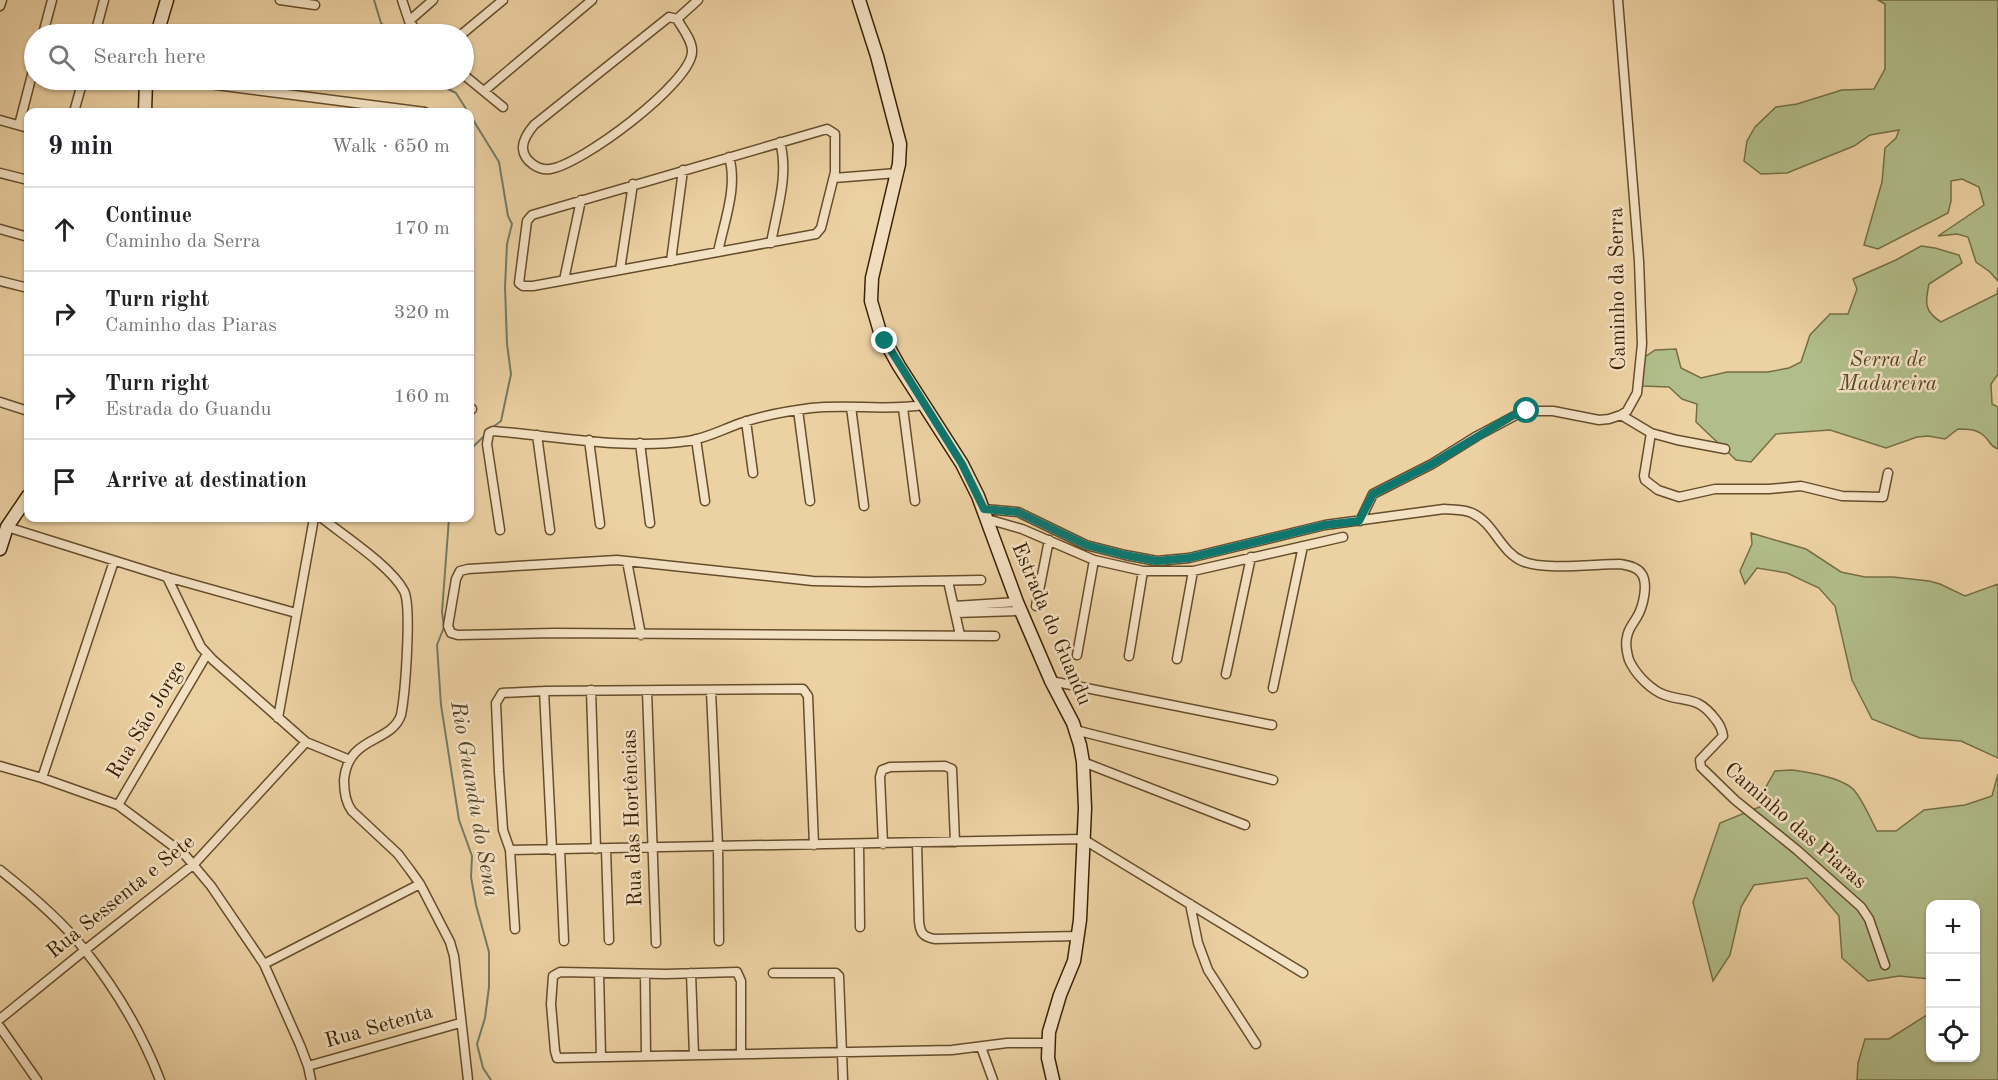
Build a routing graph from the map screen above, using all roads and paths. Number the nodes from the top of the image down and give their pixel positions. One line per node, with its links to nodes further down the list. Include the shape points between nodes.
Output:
1 (2, 0): 14 (street)
2 (52, 0): 17 (street)
3 (104, 0): 18 (street)
4 (167, 0): 19 (street)
5 (280, 0): 13 (street)
6 (402, 0): 16 (street)
7 (433, 0): 16 (street)
8 (503, 0): 21 (street)
9 (592, 0): 27 (street)
10 (698, 0): 15 (street)
11 (859, 0): 39 (street, Estrada do Guandu, via 899,137)
12 (1618, 0): 59 (street, Caminho da Serra, via 1642,344 1637,393)
13 (315, 5)
14 (0, 6)
15 (677, 19): 15 (street, via 690,44 691,58 681,74 638,116 609,139 557,168 541,169 526,158 525,139 534,125 666,18)
16 (410, 21): 20 (street)
17 (46, 24)
18 (98, 24)
19 (160, 24)
20 (412, 24)
21 (474, 24)
22 (474, 83): 27 (street)
23 (28, 90): 33 (street)
24 (80, 90): 29 (street)
25 (146, 90): 30 (street)
26 (262, 90): 31 (street)
27 (484, 91): 28 (street)
28 (503, 107)
29 (75, 108)
30 (145, 108)
31 (395, 108)
32 (0, 120): 33 (street)
33 (19, 125): 34 (street)
34 (24, 127)
35 (780, 142): 36 (street); 40 (street, via 816,131 831,131); 46 (street, via 784,176)
36 (729, 157): 37 (street); 47 (street, via 732,188)
37 (683, 170): 42 (street); 48 (street)
38 (0, 173): 41 (street)
39 (897, 173): 40 (street); 54 (street, Estrada do Guandu, via 872,278 871,301 880,332)
40 (834, 178): 46 (street, via 818,233)
41 (24, 179)
42 (633, 184): 43 (street); 49 (street)
43 (581, 200): 50 (street); 50 (street, via 537,213 527,221 519,283 533,286)
44 (0, 229): 45 (street)
45 (24, 236)
46 (771, 243): 47 (street)
47 (718, 252): 48 (street)
48 (671, 261): 49 (street)
49 (620, 270): 50 (street)
50 (564, 280)
51 (0, 281): 52 (street)
52 (24, 287)
53 (0, 402): 57 (street)
54 (924, 405): 56 (street); 74 (street, Estrada do Guandu, via 962,464)
55 (851, 407): 56 (street); 58 (street); 73 (street)
56 (903, 408): 72 (street)
57 (24, 410)
58 (798, 410): 60 (street); 71 (street)
59 (1621, 416): 61 (street); 75 (street, via 1599,420 1554,411 1520,413 1373,494)
60 (746, 422): 63 (street); 67 (street)
61 (1651, 433): 66 (street); 68 (street, via 1645,480 1658,490 1679,497 1714,489 1801,486 1842,496 1883,497)
62 (537, 435): 64 (street); 81 (street, via 493,431 487,437); 82 (street)
63 (696, 439): 65 (street); 70 (street)
64 (589, 440): 65 (street); 79 (street)
65 (640, 443): 78 (street)
66 (1725, 449)
67 (753, 473)
68 (1888, 473)
69 (24, 501): 80 (street)
70 (705, 501)
71 (810, 501)
72 (915, 501)
73 (864, 506)
74 (985, 514): 75 (street, Caminho das Piaras, via 1018,512 1086,545 1157,561 1189,558 1325,525); 84 (street); 97 (street, Estrada do Guandu)
75 (1359, 521): 150 (street, Caminho das Piaras, via 1461,510 1480,518 1520,560 1547,565 1620,564 1640,572 1644,591 1627,636 1630,660 1646,683 1660,692 1698,702 1713,716 1723,736 1700,760 1701,767 1861,907)
76 (313, 522): 99 (street)
77 (327, 522): 118 (street, via 392,576 404,591 408,606 400,719 355,752)
78 (650, 523)
79 (600, 524)
80 (3, 526): 86 (street); 88 (street)
81 (500, 530)
82 (550, 530)
83 (1343, 537): 85 (street)
84 (1048, 540): 90 (street); 96 (street)
85 (1303, 546): 87 (street); 109 (street)
86 (0, 549)
87 (1251, 557): 92 (street); 107 (street)
88 (114, 561): 93 (street); 121 (street)
89 (627, 561): 95 (street, via 813,581); 100 (street); 100 (street, via 460,571 448,626 451,633 458,635)
90 (1094, 561): 91 (street); 104 (street)
91 (1143, 571): 92 (street); 105 (street)
92 (1193, 571): 106 (street)
93 (168, 577): 99 (street); 103 (street)
94 (981, 580): 95 (street)
95 (948, 581): 98 (street)
96 (1036, 606)
97 (1019, 607): 98 (street); 108 (street, Estrada do Guandu)
98 (955, 610): 101 (street)
99 (296, 613): 114 (street)
100 (641, 635): 101 (street)
101 (960, 635): 102 (street)
102 (995, 636)
103 (207, 654): 114 (street); 123 (street, Rua São Jorge)
104 (1077, 655)
105 (1129, 656)
106 (1177, 659)
107 (1226, 674)
108 (1051, 681): 115 (street); 116 (street, Estrada do Guandu)
109 (1273, 688)
110 (591, 690): 111 (street); 112 (street); 133 (street)
111 (544, 691): 135 (street, via 502,693 496,703 503,830); 136 (street)
112 (647, 691): 113 (street); 132 (street, Rua das Hortências)
113 (711, 691): 130 (street, via 799,687 806,691); 131 (street)
114 (278, 718): 117 (street)
115 (1272, 725)
116 (1075, 730): 119 (street, Estrada do Guandu); 122 (street)
117 (306, 742): 118 (street); 137 (street, Rua Sessenta e Sete)
118 (350, 760): 139 (street, via 344,784 348,806 398,854)
119 (1083, 762): 124 (street); 125 (street, Estrada do Guandu)
120 (0, 766): 121 (street)
121 (42, 778): 123 (street)
122 (1273, 780)
123 (118, 805): 137 (street, via 175,845)
124 (1245, 825)
125 (1083, 839): 126 (street); 140 (street); 143 (street, Estrada do Guandu)
126 (955, 842): 127 (street); 129 (street, via 950,767 890,767 880,777)
127 (917, 843): 129 (street); 143 (street, via 919,921 925,937)
128 (859, 844): 129 (street); 130 (street); 141 (street)
129 (883, 844)
130 (814, 845): 131 (street)
131 (718, 847): 132 (street); 146 (street)
132 (652, 848): 134 (street); 147 (street, Rua das Hortências)
133 (596, 849): 134 (street); 136 (street)
134 (606, 849): 145 (street)
135 (510, 850): 136 (street); 142 (street)
136 (556, 850): 144 (street)
137 (194, 864): 148 (street, Rua Sessenta e Sete); 149 (street)
138 (0, 870): 148 (street)
139 (420, 884): 149 (street); 157 (street, via 452,949)
140 (1190, 903): 154 (street); 160 (street, via 1208,970)
141 (860, 927)
142 (514, 929)
143 (1079, 936): 159 (street, Estrada do Guandu)
144 (564, 940)
145 (609, 940)
146 (719, 941)
147 (656, 943)
148 (85, 950): 156 (street, Rua Sessenta e Sete); 169 (street, via 131,1019)
149 (264, 964): 167 (street)
150 (1885, 964)
151 (599, 973): 155 (street); 166 (street); 166 (street, via 554,974 551,1004 557,1058)
152 (691, 973): 155 (street); 163 (street, via 739,974); 164 (street)
153 (773, 973): 162 (street, via 838,974)
154 (1303, 973)
155 (645, 974): 165 (street)
156 (0, 1019)
157 (460, 1023): 167 (street, Rua Setenta); 171 (street)
158 (0, 1027): 168 (street)
159 (1048, 1043): 161 (street); 174 (street, Estrada do Guandu)
160 (1256, 1044)
161 (981, 1047): 162 (street); 173 (street)
162 (843, 1052): 163 (street); 172 (street)
163 (741, 1054): 164 (street)
164 (694, 1055): 165 (street)
165 (646, 1056): 166 (street)
166 (601, 1057)
167 (308, 1066): 170 (street)
168 (37, 1080)
169 (160, 1080)
170 (310, 1080)
171 (468, 1080)
172 (843, 1080)
173 (993, 1080)
174 (1053, 1080)

